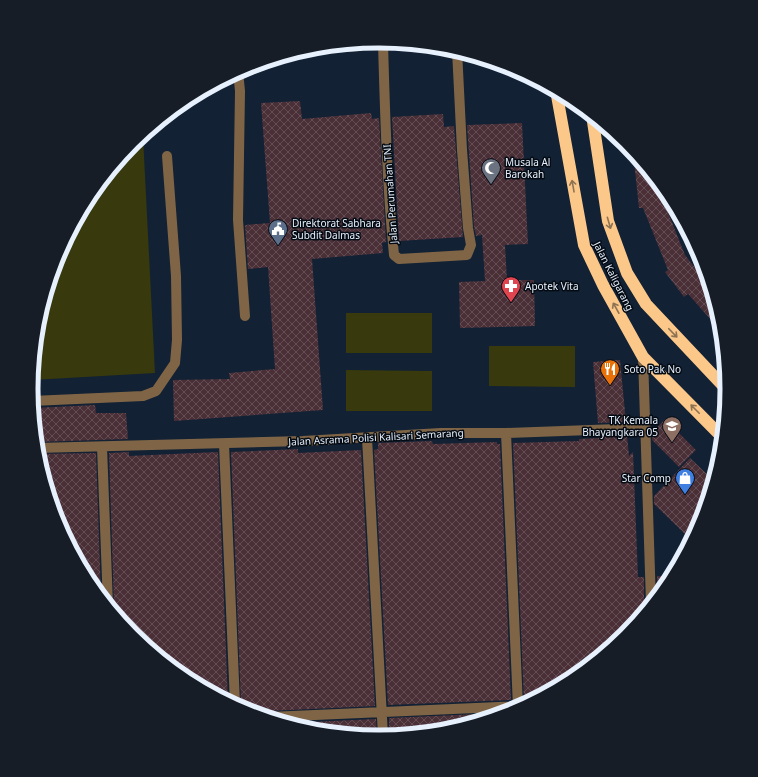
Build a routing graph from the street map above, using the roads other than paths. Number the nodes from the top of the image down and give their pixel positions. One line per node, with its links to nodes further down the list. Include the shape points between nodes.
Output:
1 (386, 48): 2 (street, Jalan Perumahan TNI, via 385,122 391,230 394,255 399,259 468,255 470,251)
2 (457, 57)
3 (239, 78): 7 (street, via 238,220)
4 (557, 98): 8 (highway, Jalan Kaligarang, one-way to 4, via 603,285 584,245)
5 (593, 123): 9 (highway, Jalan Kaligarang, one-way to 9, via 608,221 627,273 646,304)
6 (167, 156): 10 (street, via 176,276 175,363 156,391 143,396)
7 (245, 316)
8 (644, 357): 11 (street); 12 (highway, Jalan Kaligarang, one-way to 8)
9 (720, 382)
10 (39, 401)
11 (645, 428): 13 (street, Jalan Asrama Polisi Kalisari Semarang); 18 (street)
12 (717, 432)
13 (506, 433): 14 (street, Jalan Asrama Polisi Kalisari Semarang, via 441,433); 21 (street)
14 (367, 438): 15 (street, Jalan Asrama Polisi Kalisari Semarang); 23 (street)
15 (224, 444): 16 (street, Jalan Asrama Polisi Kalisari Semarang); 20 (street)
16 (102, 447): 17 (street, Jalan Asrama Polisi Kalisari Semarang); 19 (street)
17 (44, 448)
18 (651, 595)
19 (108, 596)
20 (235, 697)
21 (518, 700)
22 (501, 707): 23 (street)
23 (382, 712): 24 (street); 25 (street)
24 (286, 716)
25 (383, 730)

